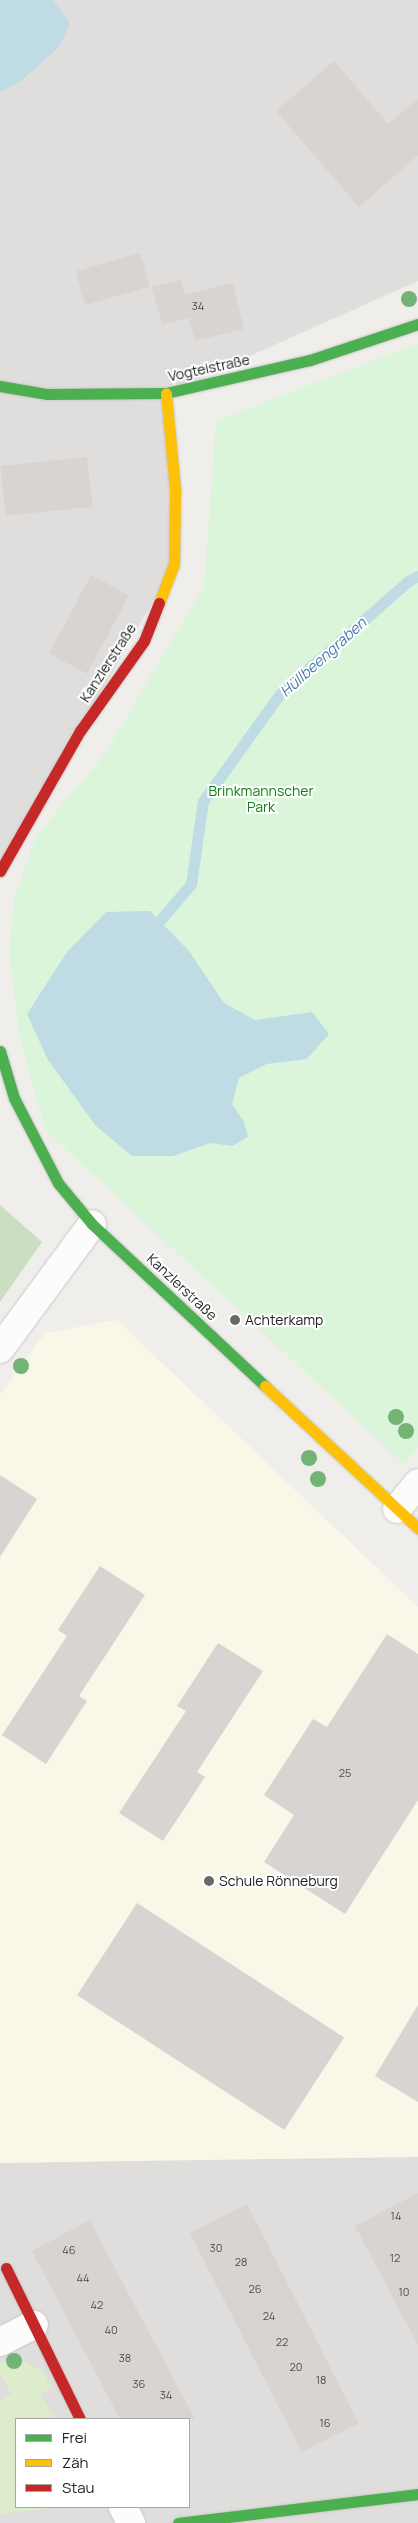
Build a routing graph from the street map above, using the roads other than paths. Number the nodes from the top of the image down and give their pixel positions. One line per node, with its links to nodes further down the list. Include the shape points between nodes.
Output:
1 (418, 324): 3 (street, Vogteistraße, via 310,360)
2 (0, 386): 3 (street, Vogteistraße, via 47,394)
3 (166, 393): 4 (street, Kanzlerstraße, via 175,490 174,564 144,641 80,731)
4 (0, 870)
5 (0, 1051): 6 (street, Kanzlerstraße, via 14,1098 38,1150 58,1183)
6 (92, 1224): 7 (street); 9 (street, Kanzlerstraße)
7 (0, 1349)
8 (418, 1483): 9 (street)
9 (397, 1509): 10 (street, Kanzlerstraße)
10 (418, 1528)
11 (6, 2268): 12 (street)
12 (34, 2325): 13 (street); 14 (street)
13 (0, 2342)
14 (80, 2418)
15 (418, 2494): 18 (street)
16 (124, 2508): 17 (street)
17 (131, 2523)
18 (178, 2523)

